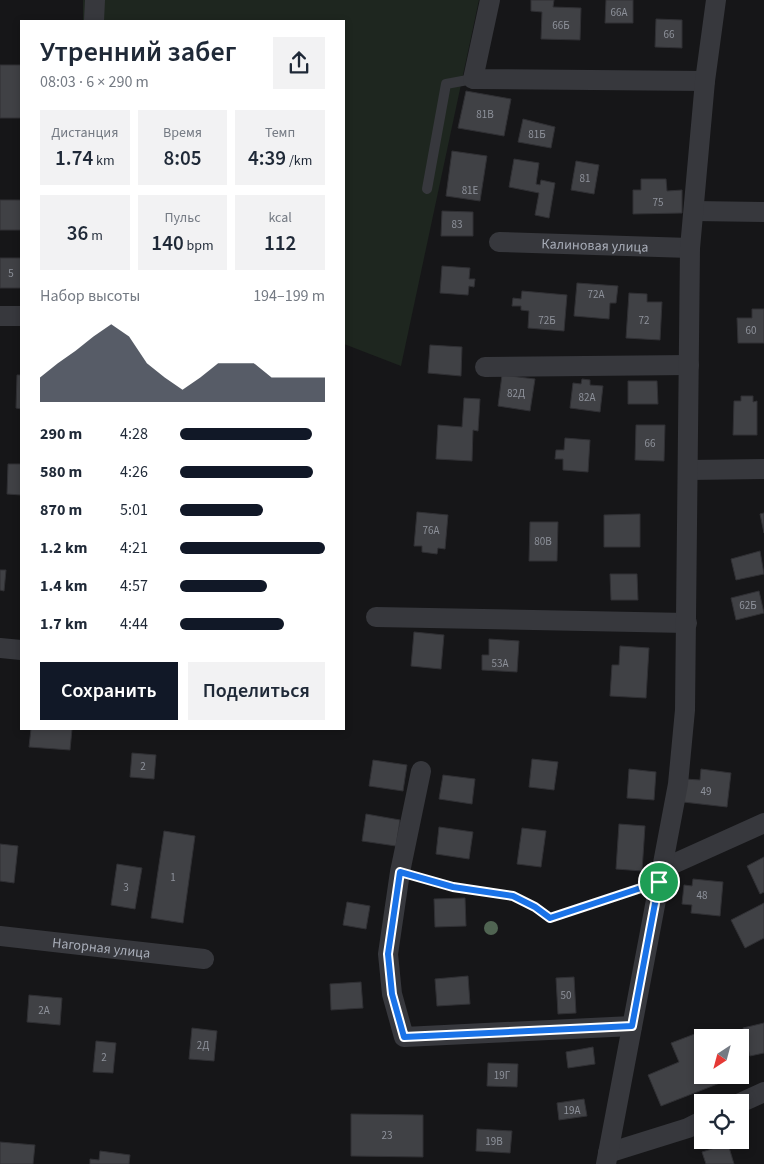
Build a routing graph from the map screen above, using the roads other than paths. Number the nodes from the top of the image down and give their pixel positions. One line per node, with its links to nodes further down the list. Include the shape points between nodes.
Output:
1 (94, 0): 4 (street)
2 (490, 0): 5 (street)
3 (716, 0): 6 (street)
4 (94, 20)
5 (472, 79): 6 (street); 7 (lane, via 446,84)
6 (705, 81): 8 (street)
7 (427, 189)
8 (694, 211): 9 (street); 11 (street)
9 (764, 212)
10 (499, 242): 11 (street, Калиновая улица)
11 (690, 248): 14 (street)
12 (0, 316): 13 (street)
13 (20, 316)
14 (689, 365): 15 (street); 17 (street)
15 (486, 367)
16 (764, 468): 17 (street)
17 (689, 470): 19 (street)
18 (376, 617): 19 (street)
19 (687, 624): 24 (street, via 685,710 678,784)
20 (0, 648): 21 (street)
21 (20, 650)
22 (421, 771): 27 (street, via 400,872 388,954 392,994 404,1037)
23 (764, 823): 24 (street)
24 (660, 876): 27 (street)
25 (0, 936): 26 (street, Нагорная улица)
26 (204, 960)
27 (632, 1026): 31 (street)
28 (764, 1092): 29 (street)
29 (749, 1099)
30 (694, 1125): 31 (street)
31 (607, 1158)

